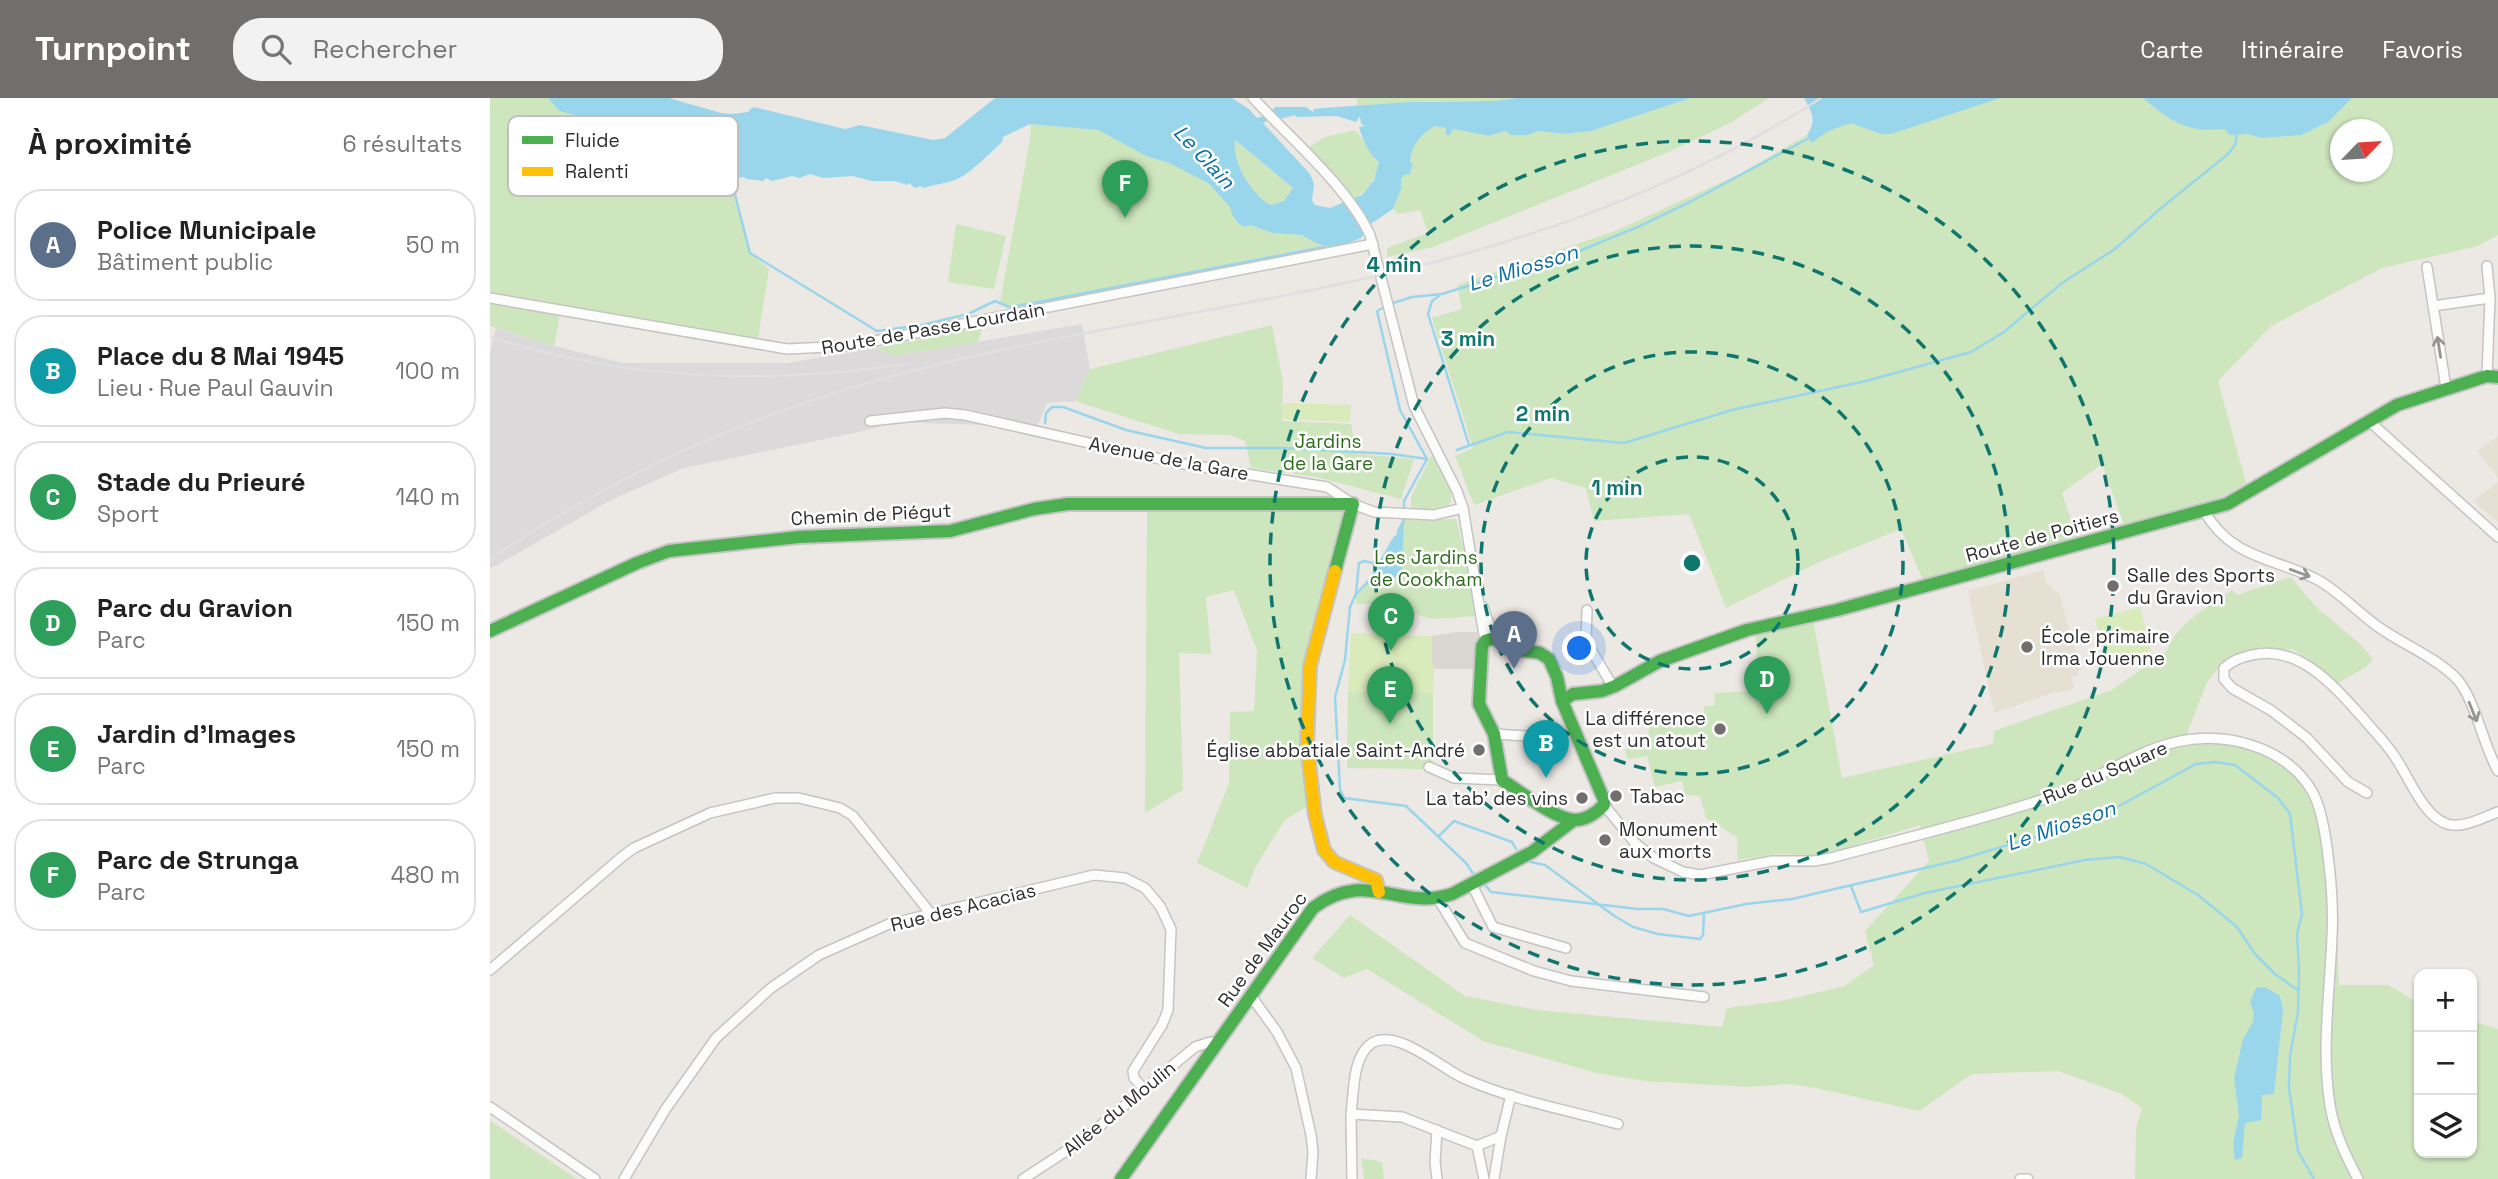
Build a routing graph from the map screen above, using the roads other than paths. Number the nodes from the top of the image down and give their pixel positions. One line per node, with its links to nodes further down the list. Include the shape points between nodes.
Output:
1 (1257, 100): 2 (street, via 1343,193)
2 (1372, 239): 5 (street, Route de Passe Lourdain, via 987,320 826,348 787,349); 13 (street, via 1414,406)
3 (2427, 267): 7 (street)
4 (2487, 267): 6 (street)
5 (490, 298)
6 (2490, 298): 7 (street); 8 (street)
7 (2433, 306): 9 (street, one-way to 7)
8 (2492, 377): 9 (street, Route de Poitiers)
9 (2446, 388): 11 (street, Route de Poitiers, via 2397,405)
10 (870, 421): 12 (street, Avenue de la Gare, via 965,415 1178,463 1327,487)
11 (2369, 421): 14 (street, Route de Poitiers, via 2227,504); 15 (street)
12 (1353, 504): 13 (street, Avenue de la Gare, via 1374,512 1412,515); 17 (street, Chemin de Piégut, via 1068,504 950,531 799,537 669,551); 33 (street, via 1310,666 1307,746 1324,850 1334,862 1376,880)
13 (1463, 508): 18 (street)
14 (2204, 511): 20 (street, Route de Poitiers, via 1747,631 1658,662); 26 (street, one-way to 26, via 2221,535 2240,549 2317,580 2446,669 2466,694)
15 (2498, 537)
16 (1587, 610): 20 (street, via 1586,641)
17 (490, 631)
18 (1489, 640): 19 (street, via 1540,653 1549,659); 23 (street, via 1482,646 1479,704)
19 (1557, 677): 21 (street); 22 (street)
20 (1614, 687): 21 (street, Route de Poitiers)
21 (1580, 691): 22 (street, Route de Poitiers)
22 (1562, 701): 29 (street)
23 (1494, 734): 24 (street); 27 (street)
24 (1526, 736)
25 (1429, 766): 27 (street, via 1454,778)
26 (2498, 771)
27 (1502, 780): 31 (street)
28 (2367, 793): 30 (street, via 2348,782 2308,738 2232,688 2224,679 2224,668 2234,659 2258,654 2281,654 2300,661 2338,690 2393,754 2436,818 2460,825)
29 (1604, 805): 31 (street, Rue de Mauroc); 60 (street, Rue du Square, via 1635,843 1654,858 1683,872 1700,874 1772,861 1831,858 2024,805 2176,742 2226,740 2264,750 2301,776 2318,808 2333,927 2327,1073 2330,1105 2339,1140)
30 (2498, 812)
31 (1574, 820): 32 (street, Rue de Mauroc, via 1555,837)
32 (1472, 885): 34 (street, Rue de Mauroc); 36 (street, via 1493,927)
33 (1379, 892): 34 (street, Rue de Mauroc); 38 (street, Rue de Mauroc, via 1344,889 1322,899)
34 (1438, 899): 39 (street, via 1465,943 1534,971 1571,981)
35 (931, 914): 37 (street, via 853,816 825,802 775,798 709,813 634,848); 41 (street, Rue des Acacias, via 1094,875 1125,878 1145,888 1171,929 1168,1010 1133,1071); 50 (street, Rue des Acacias, via 889,924 819,955 771,988 716,1038)
36 (1566, 948)
37 (490, 970)
38 (1251, 996): 40 (street, Rue de Mauroc); 53 (street, via 1296,1068 1311,1135)
39 (1704, 997)
40 (1217, 1045): 41 (street, Allée du Moulin, via 1210,1042 1195,1047); 52 (street, Rue de Mauroc)
41 (1144, 1089): 51 (street, Allée du Moulin, via 1083,1140)
42 (1511, 1095): 44 (street, via 1463,1078 1400,1042 1383,1039 1362,1054); 45 (street); 47 (street)
43 (490, 1107): 49 (street)
44 (1351, 1114): 46 (street, via 1402,1117); 54 (street)
45 (1618, 1124)
46 (1437, 1130): 48 (street); 55 (street)
47 (1501, 1136): 48 (street); 57 (street)
48 (1477, 1146): 56 (street)
49 (595, 1179)
50 (624, 1179)
51 (1023, 1179)
52 (1121, 1179)
53 (1311, 1179)
54 (1352, 1179)
55 (1437, 1179)
56 (1484, 1179)
57 (1494, 1179)
58 (2020, 1179): 59 (street)
59 (2028, 1179)
60 (2358, 1179)

